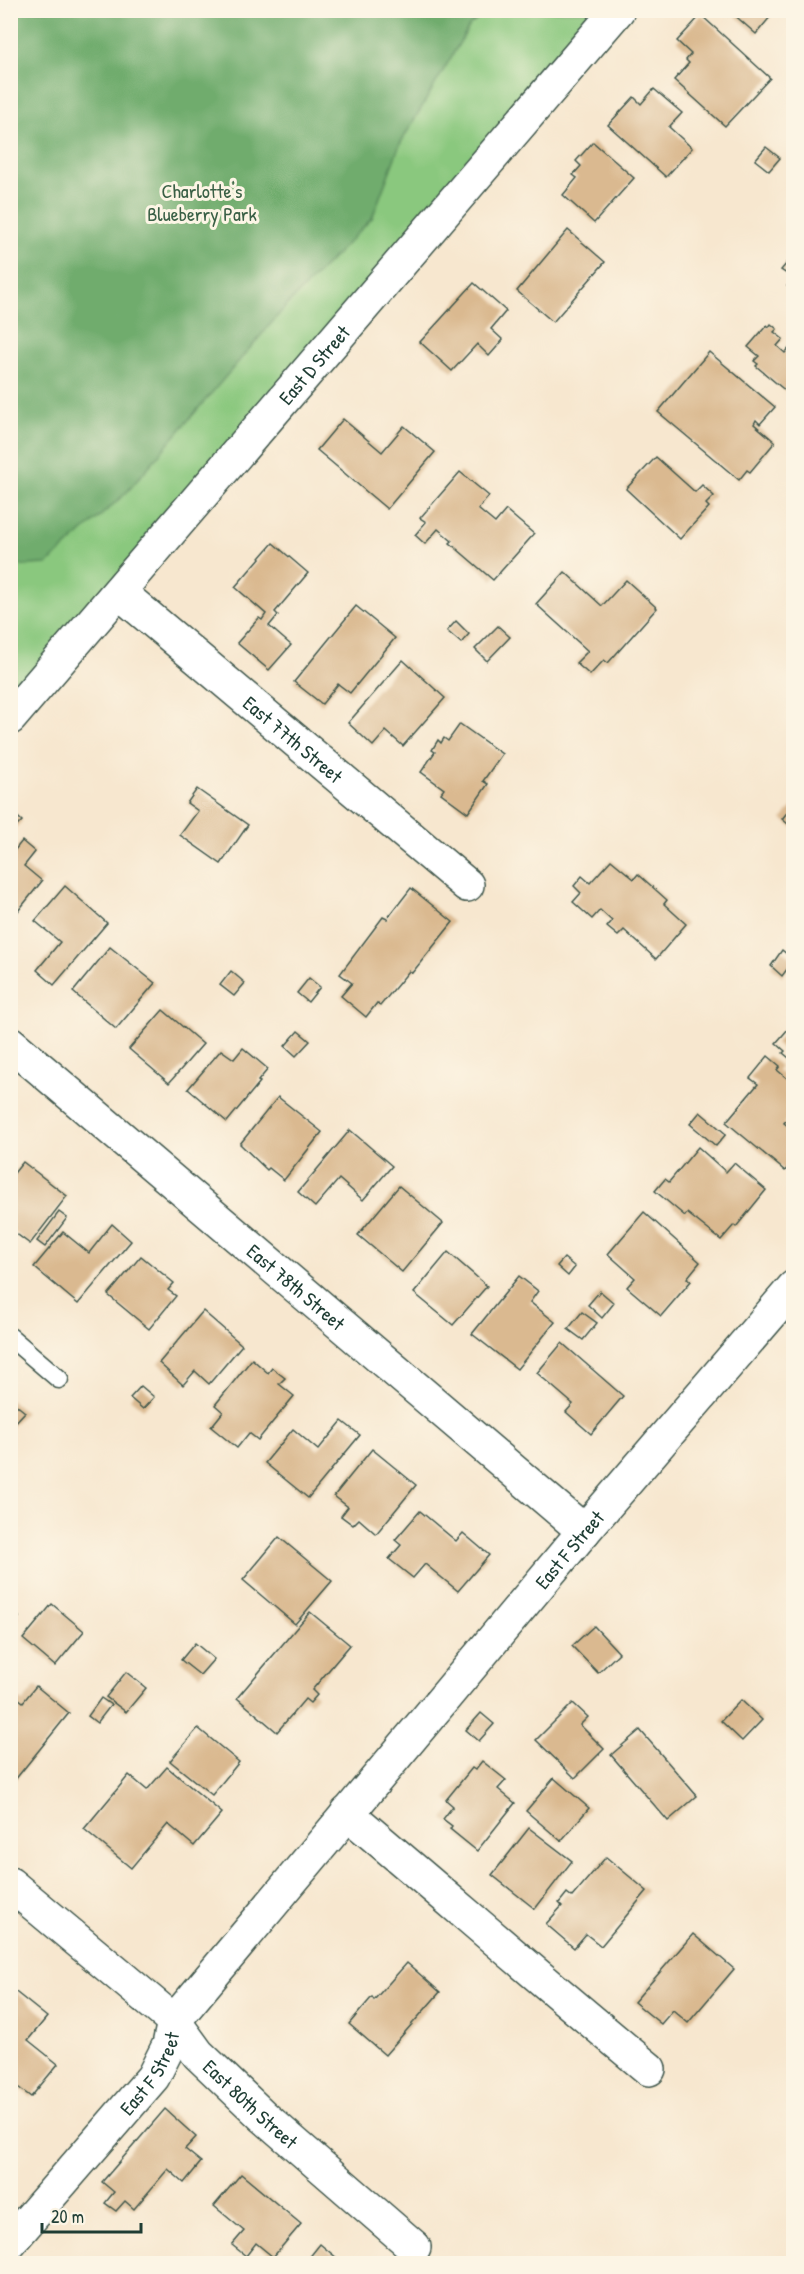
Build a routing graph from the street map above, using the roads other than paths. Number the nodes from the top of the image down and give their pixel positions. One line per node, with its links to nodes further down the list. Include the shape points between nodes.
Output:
1 (618, 10): 2 (street, East D Street)
2 (119, 592): 3 (street, East D Street); 4 (street, East 77th Street)
3 (10, 718)
4 (467, 885)
5 (10, 1043): 9 (street, East 78th Street)
6 (794, 1287): 9 (street, East F Street)
7 (10, 1337): 8 (lane)
8 (59, 1379)
9 (584, 1532): 10 (street, East F Street)
10 (347, 1813): 12 (street, East F Street); 13 (street)
11 (10, 1884): 12 (street, East 80th Street)
12 (174, 2021): 14 (street, East F Street, via 169,2045 153,2077); 15 (street, East 80th Street, via 198,2054 263,2116)
13 (649, 2069)
14 (10, 2242)
15 (414, 2247)

